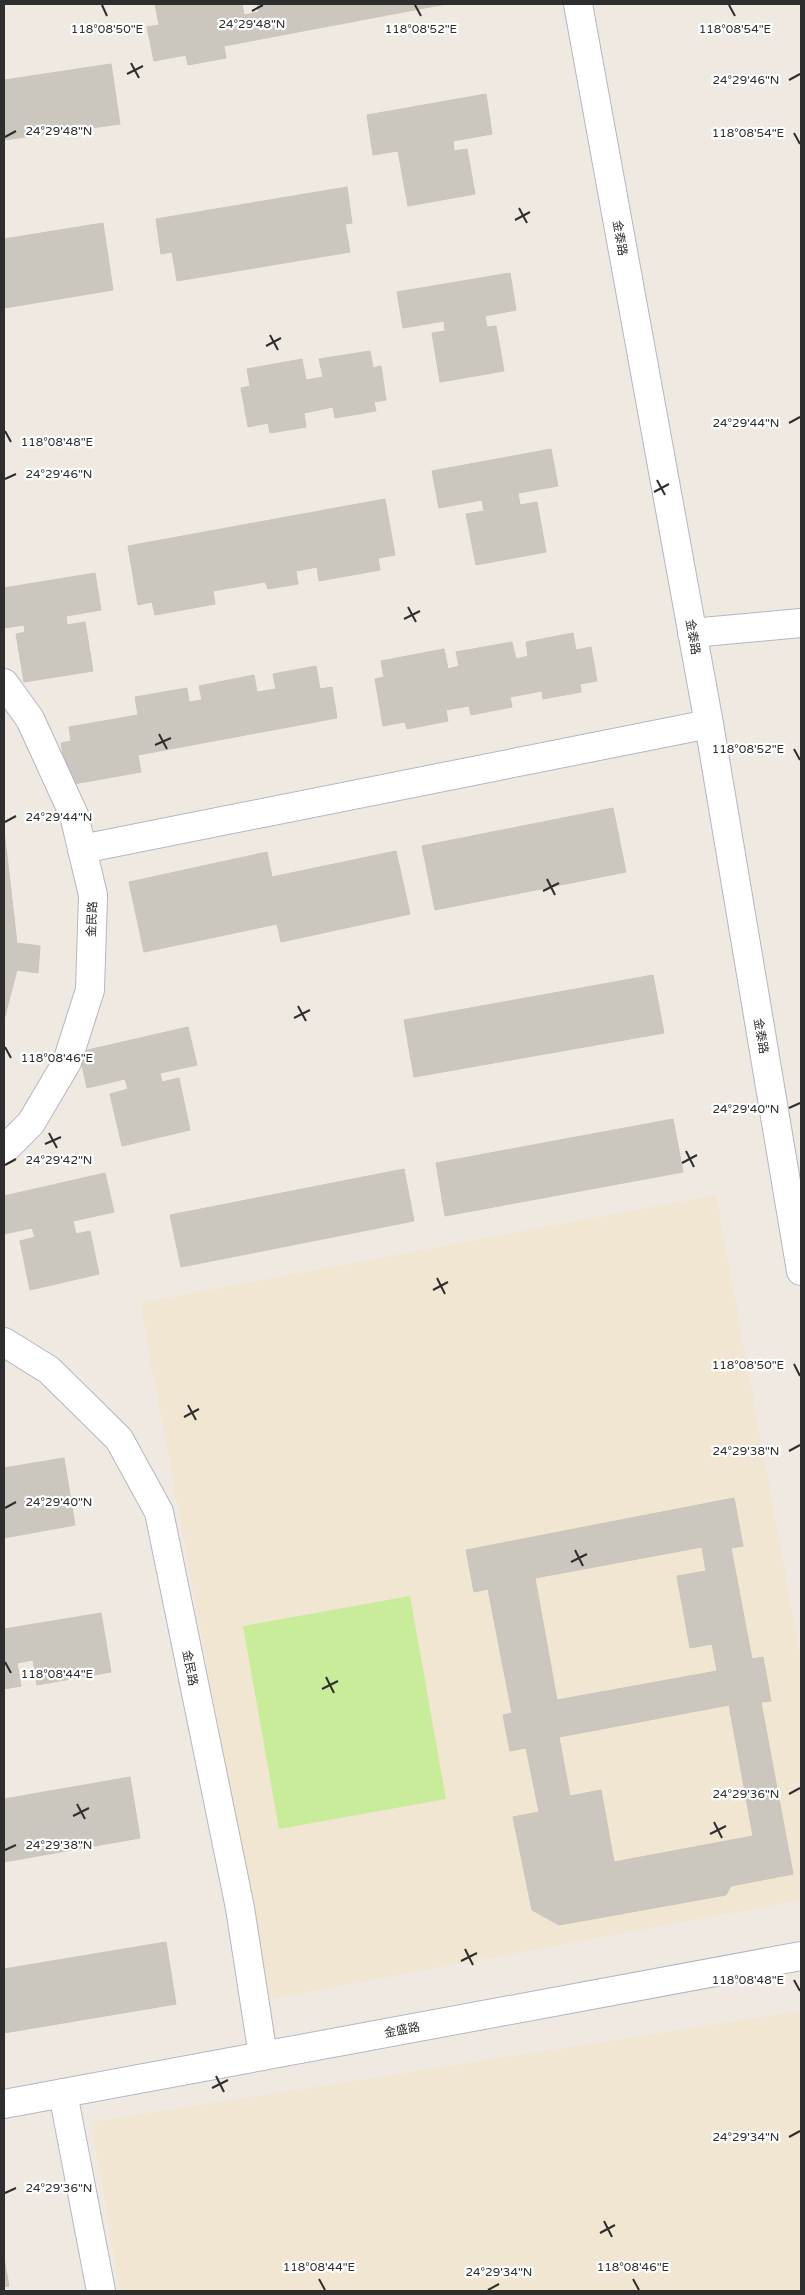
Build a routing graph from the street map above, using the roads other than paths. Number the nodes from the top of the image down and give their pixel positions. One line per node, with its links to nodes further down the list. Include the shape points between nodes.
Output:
1 (578, 4): 3 (street, 金泰路)
2 (801, 623): 3 (street)
3 (692, 633): 5 (street, 金泰路)
4 (4, 683): 6 (street, 金民路, via 30,719 74,815)
5 (709, 724): 6 (street); 8 (street, 金泰路)
6 (82, 849): 7 (street, 金民路, via 93,895 90,990 67,1062 31,1123)
7 (4, 1150)
8 (801, 1271)
9 (4, 1342): 11 (street, 金民路, via 49,1370 119,1439 159,1512 240,1908)
10 (801, 1956): 11 (street, 金盛路)
11 (263, 2056): 12 (street, 金盛路)
12 (63, 2093): 13 (street, 金盛路); 14 (street)
13 (4, 2104)
14 (102, 2291)

